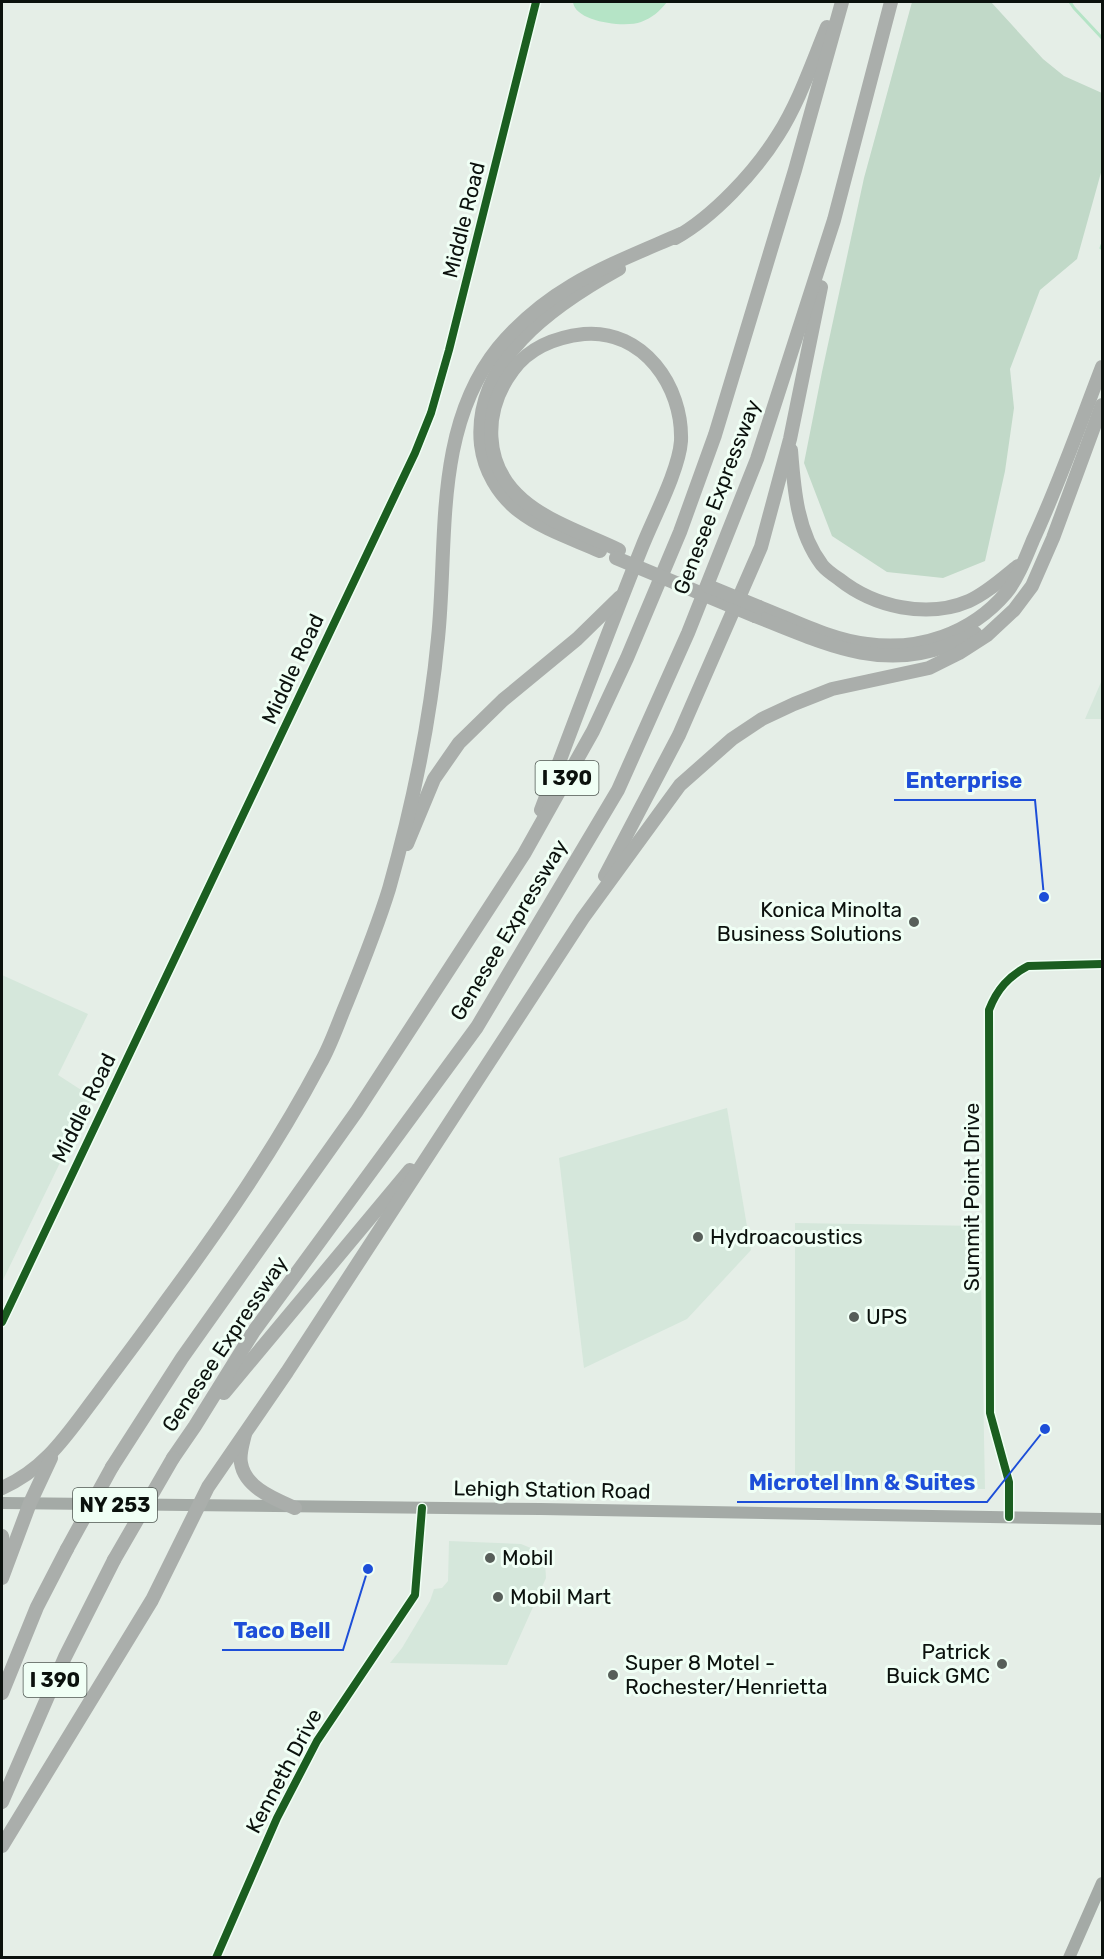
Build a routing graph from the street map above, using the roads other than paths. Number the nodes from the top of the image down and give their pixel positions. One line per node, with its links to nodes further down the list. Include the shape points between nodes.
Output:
1 (536, 2): 19 (street, Middle Road, via 449,350 415,453)
2 (840, 2): 5 (highway, via 778,137 736,189); 14 (highway, Genesee Expressway / I 390, via 746,336 680,532 593,731)
3 (891, 2): 4 (highway, Genesee Expressway / I 390)
4 (834, 220): 8 (highway); 20 (highway, Genesee Expressway / I 390, via 757,459 688,633 618,790 477,1027 254,1331)
5 (681, 234): 9 (highway, via 591,284 544,318 502,366 489,386 482,411 483,456 501,494 535,522); 15 (highway, via 588,274 543,303 497,350 479,378 463,414 451,457 438,639 426,727)
6 (1102, 366): 11 (highway)
7 (1102, 405): 10 (highway)
8 (790, 439): 11 (highway, via 794,484 807,539 822,566 865,596 896,607 947,607 970,601); 16 (highway, via 761,547 679,735)
9 (618, 554): 12 (highway, via 522,500 506,481 491,442 494,404 515,366 534,350 568,336 596,333 635,345 669,382 678,411 681,442 673,472); 13 (highway, bridge)
10 (1045, 557): 13 (highway, via 1009,607 989,624 968,637 918,654 862,654 834,646); 16 (highway, via 1032,586 1014,610 987,635 959,653 929,668 823,693 762,719 732,739 680,785)
11 (1024, 561): 13 (highway, via 1006,592 964,629 915,645 864,644)
12 (624, 594): 14 (highway); 15 (highway, via 459,743 434,779)
13 (757, 611)
14 (524, 854): 34 (highway, Genesee Expressway / I 390, bridge, via 357,1111 182,1358 112,1467 37,1607)
15 (390, 886): 22 (highway, via 375,935 322,1061 264,1162 214,1236)
16 (583, 918): 18 (highway)
17 (1102, 964): 29 (street, Summit Point Drive, via 1028,966 998,989 989,1010 990,1413 1009,1482)
18 (449, 1123): 20 (highway); 21 (highway)
19 (2, 1322)
20 (195, 1426): 35 (highway, Genesee Expressway / I 390, bridge, via 114,1560 65,1657)
21 (245, 1430): 26 (highway); 27 (highway, via 240,1461 244,1474 254,1486)
22 (54, 1451): 23 (highway, via 38,1467); 25 (highway)
23 (2, 1488)
24 (2, 1503): 25 (main road, Lehigh Station Road / NY 253)
25 (30, 1503): 26 (main road, Lehigh Station Road / NY 253); 32 (highway)
26 (200, 1506): 27 (main road, Lehigh Station Road / NY 253); 36 (highway, via 152,1600)
27 (295, 1508): 28 (main road, Lehigh Station Road / NY 253)
28 (422, 1508): 29 (main road, Lehigh Station Road / NY 253); 38 (street, Kenneth Drive, via 415,1595 316,1741 276,1818)
29 (1009, 1517): 30 (main road, Lehigh Station Road / NY 253)
30 (1102, 1519)
31 (2, 1536): 32 (highway)
32 (7, 1562): 33 (highway)
33 (2, 1578)
34 (2, 1693)
35 (2, 1802)
36 (2, 1846)
37 (1102, 1883): 39 (main road)
38 (216, 1958)
39 (1069, 1958)

